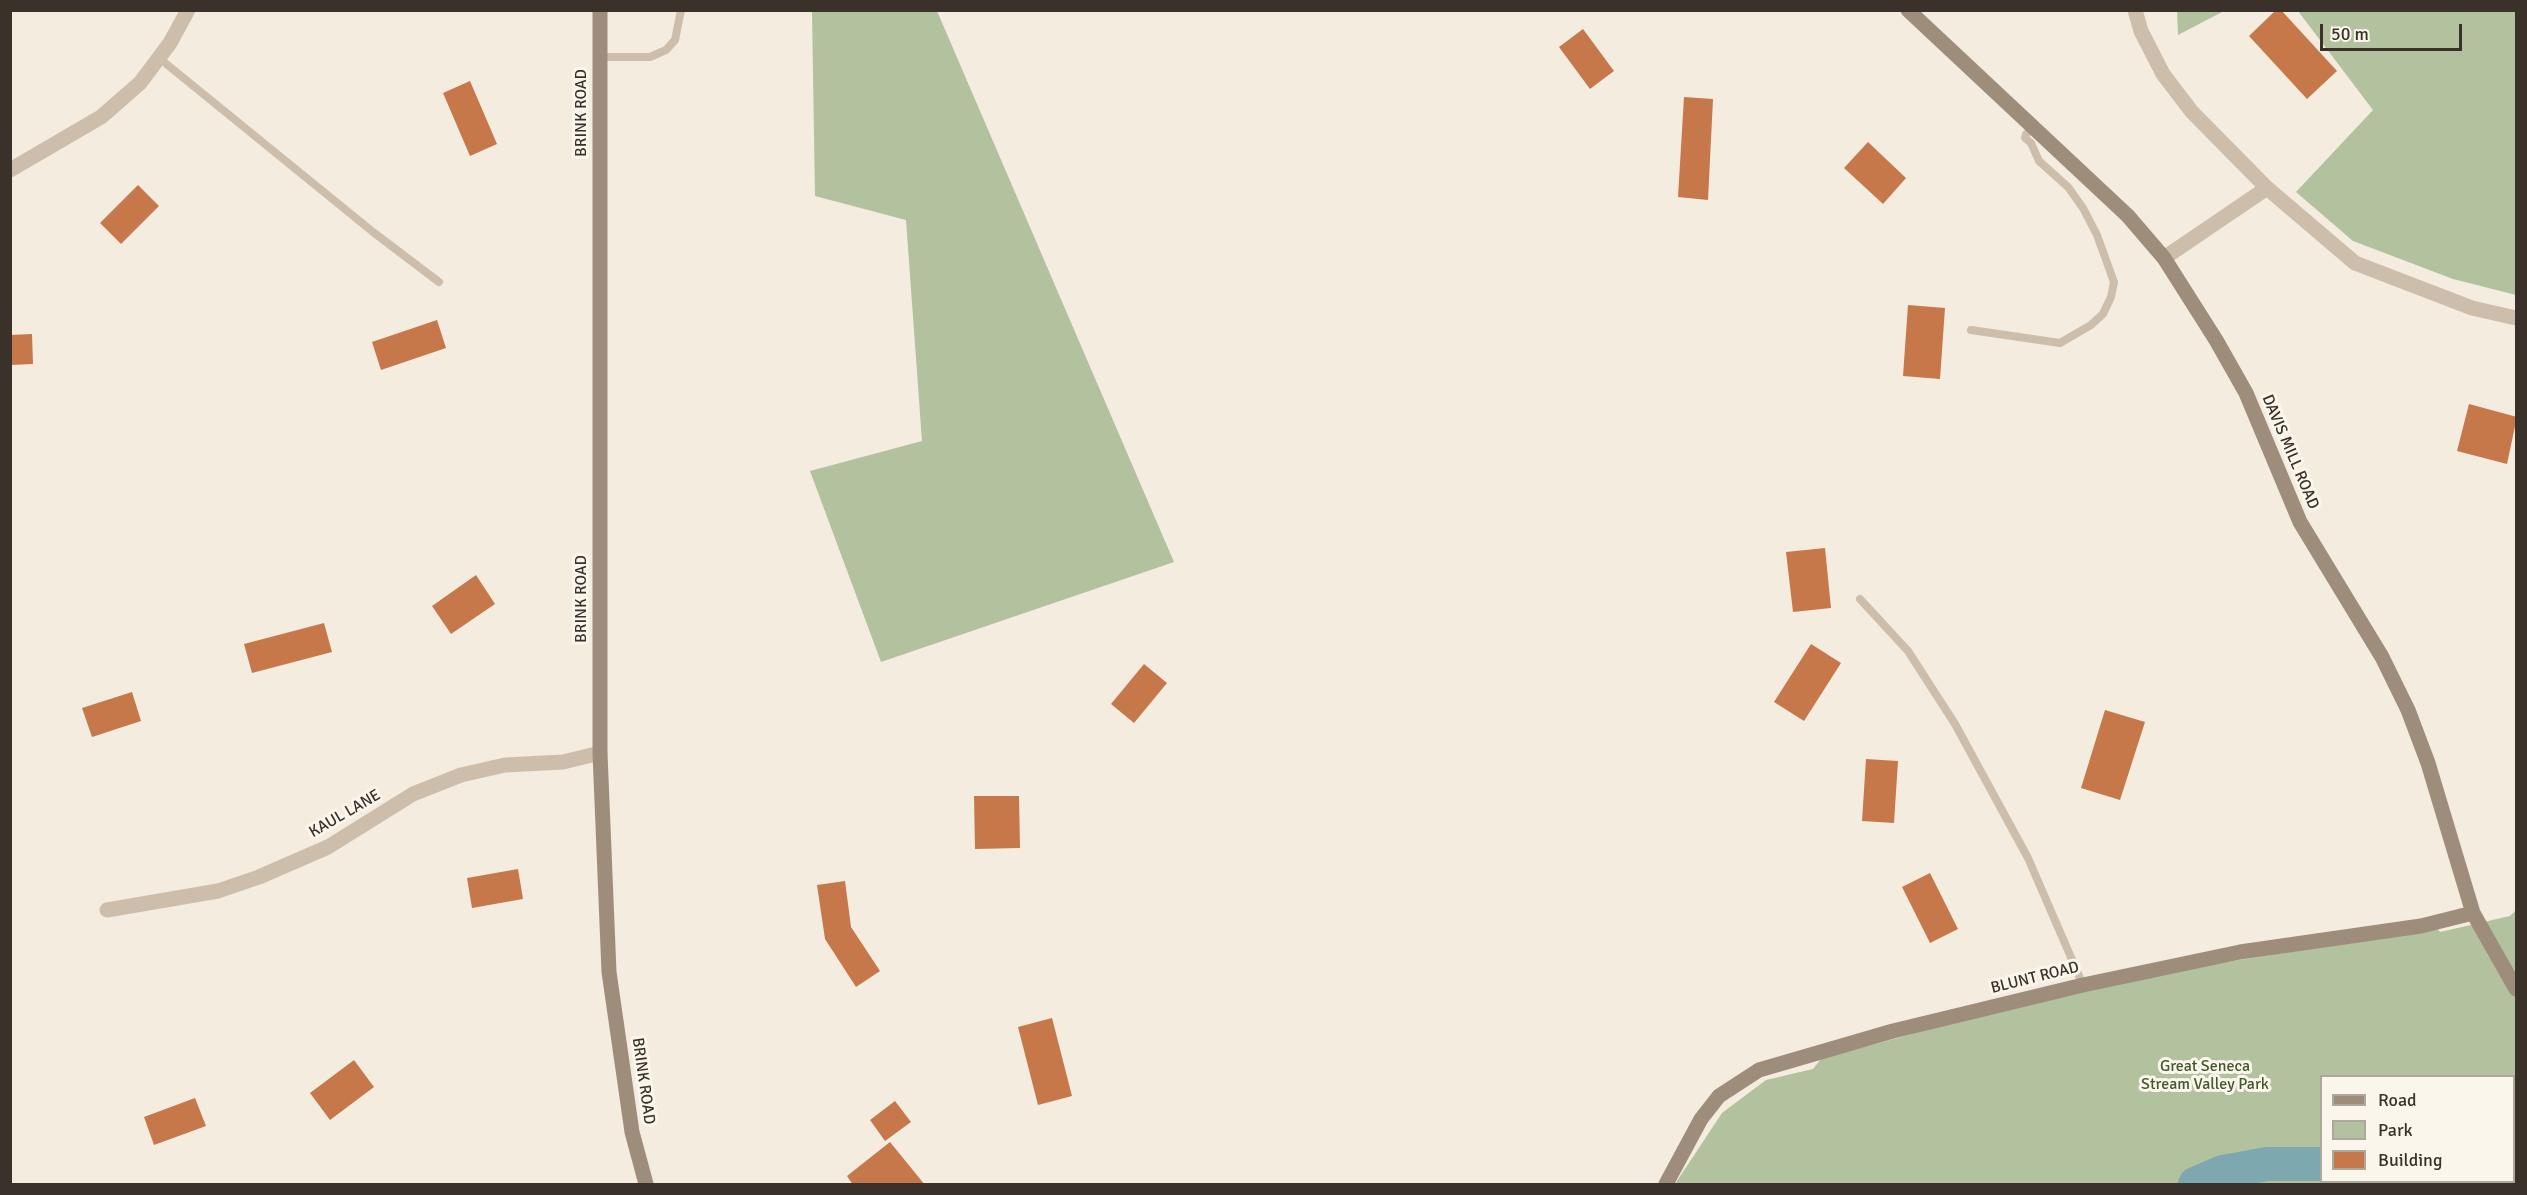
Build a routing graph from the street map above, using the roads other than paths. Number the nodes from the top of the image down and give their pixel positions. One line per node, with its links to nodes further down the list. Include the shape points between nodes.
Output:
1 (188, 10): 7 (street)
2 (600, 10): 6 (street, BRINK ROAD)
3 (681, 10): 6 (lane, via 675,40 666,50 650,57)
4 (1908, 10): 8 (street, DAVIS MILL ROAD)
5 (2135, 10): 10 (street, via 2163,74 2192,112)
6 (600, 57): 16 (street, BRINK ROAD)
7 (159, 58): 9 (street, via 140,83 101,117); 12 (lane)
8 (2033, 128): 11 (street, DAVIS MILL ROAD, via 2128,216); 14 (lane, via 2025,138 2031,142 2039,161 2068,187 2097,235 2114,282 2111,297 2103,314 2091,325 2060,343)
9 (10, 170)
10 (2267, 188): 11 (street); 13 (street, via 2355,263 2472,308)
11 (2164, 258): 18 (street, DAVIS MILL ROAD, via 2246,393 2300,522 2382,657 2408,710)
12 (439, 282)
13 (2517, 318)
14 (1971, 330)
15 (1860, 600): 19 (lane, via 1908,651 1955,724 2028,858)
16 (600, 753): 17 (street, KAUL LANE, via 461,775 413,794 328,847 259,877 218,891); 21 (street, BRINK ROAD, via 609,972 632,1132)
17 (107, 910)
18 (2473, 913): 19 (street, BLUNT ROAD, via 2421,926 2240,952); 20 (street, DAVIS MILL ROAD)
19 (2083, 985): 22 (street, BLUNT ROAD, via 1893,1031 1759,1070 1719,1096 1701,1119)
20 (2517, 988)
21 (646, 1185)
22 (1666, 1185)

